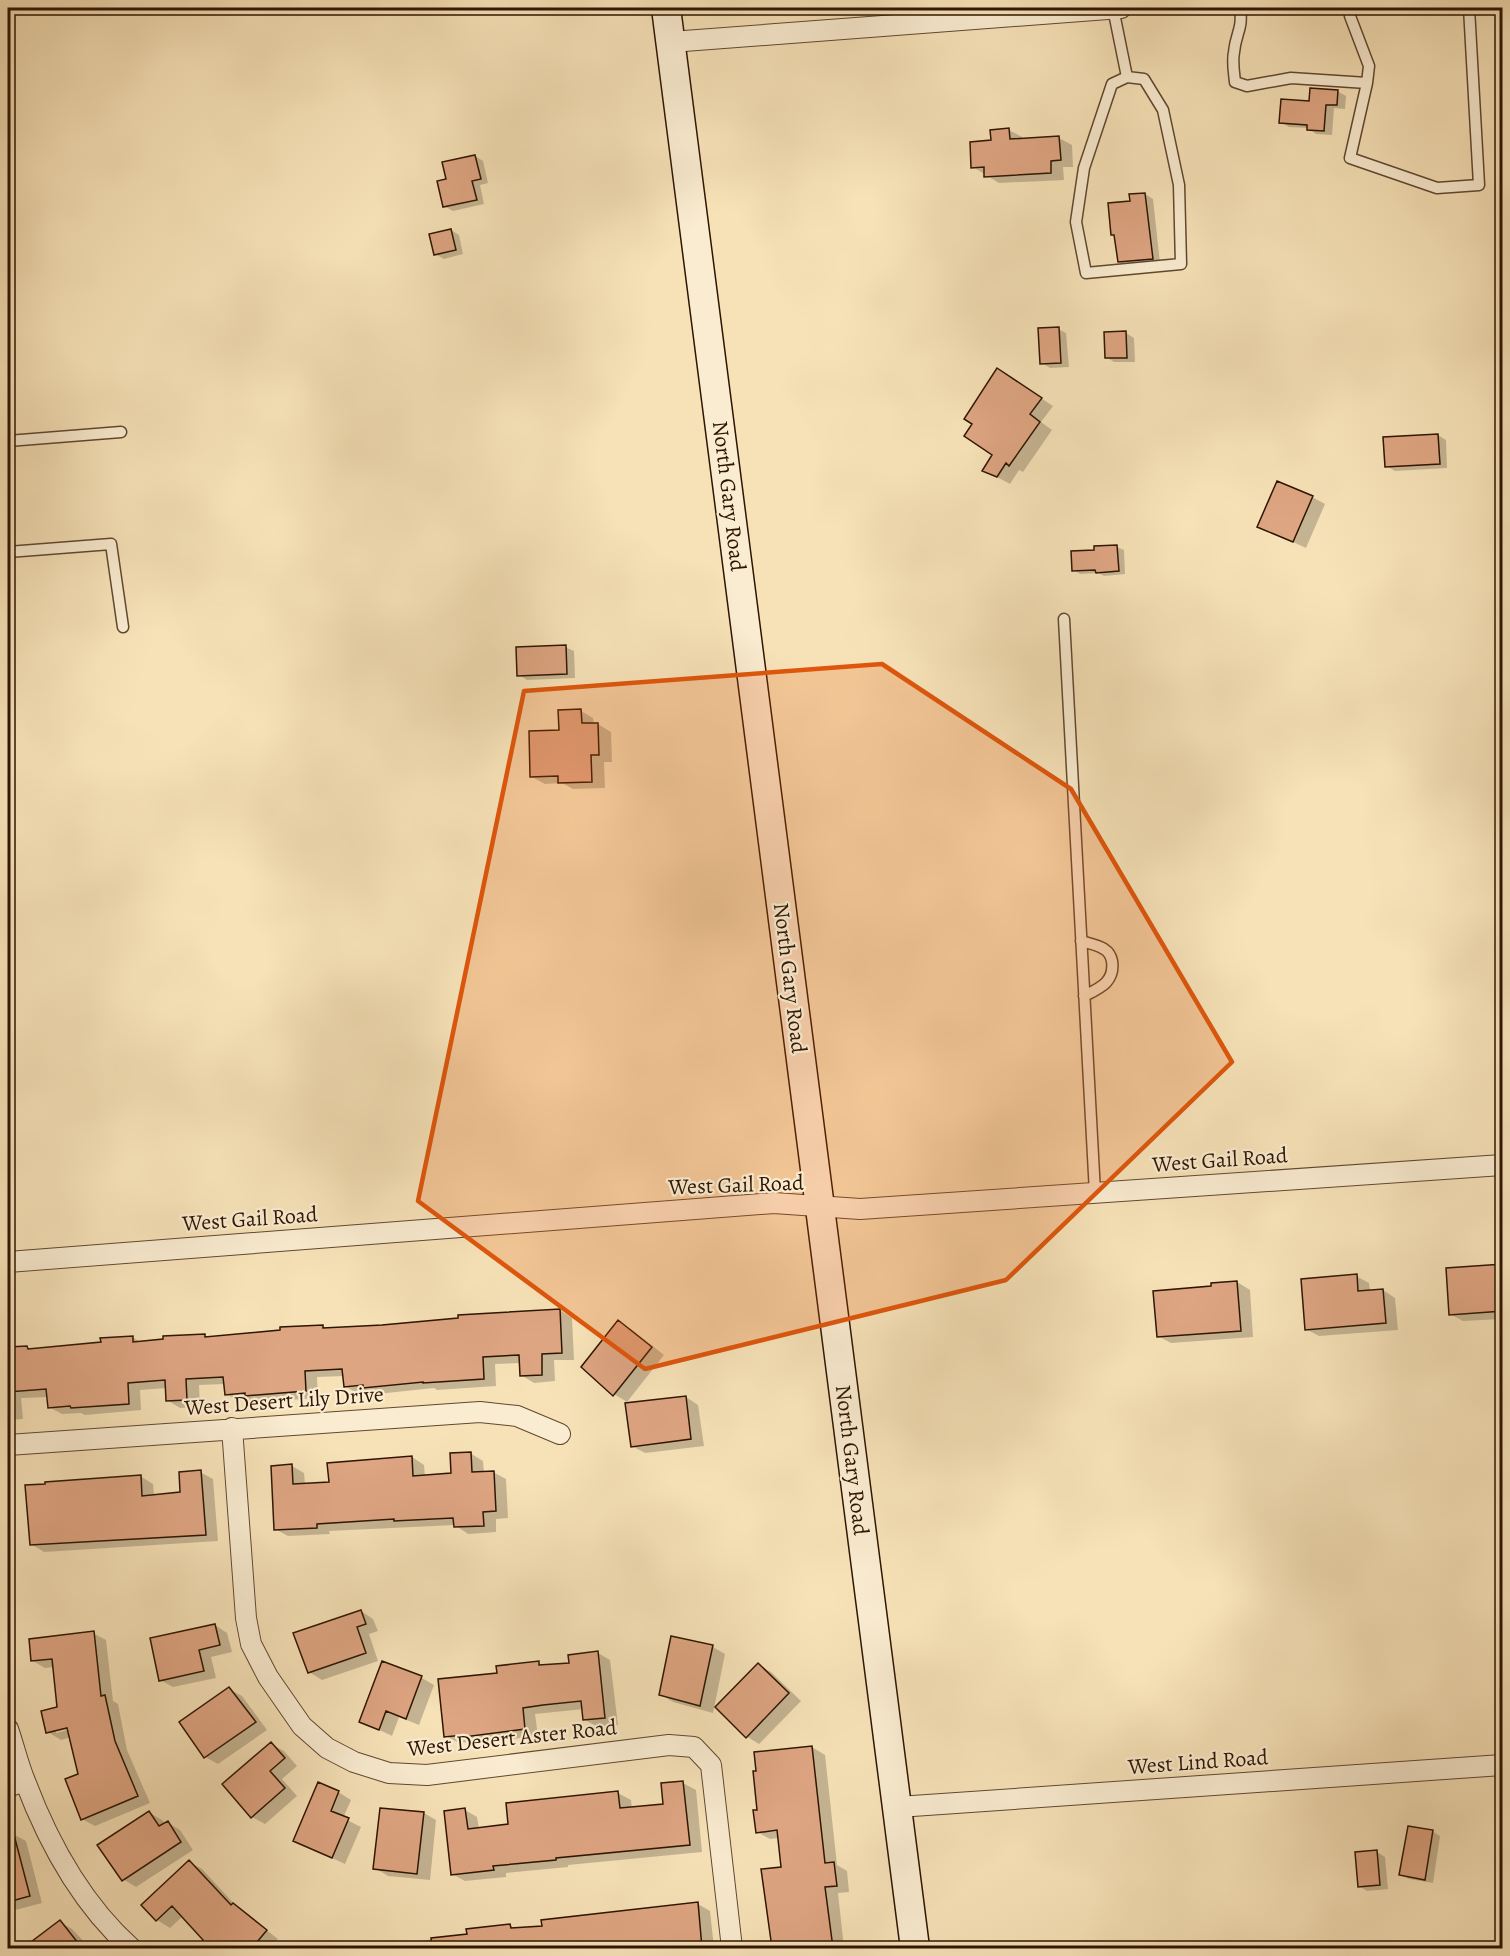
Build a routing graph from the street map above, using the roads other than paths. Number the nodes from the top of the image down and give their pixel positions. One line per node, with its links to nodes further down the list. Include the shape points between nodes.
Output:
1 (666, 8): 8 (street, North Gary Road)
2 (1113, 8): 3 (street); 7 (street); 9 (lane)
3 (1121, 8)
4 (1240, 8): 10 (lane, via 1242,24 1234,50 1235,82 1247,86 1291,78)
5 (1349, 8): 10 (lane, via 1369,66)
6 (1469, 8): 10 (lane, via 1479,185 1437,188 1350,158)
7 (947, 14): 8 (street)
8 (670, 42): 20 (street, North Gary Road)
9 (1126, 77): 9 (lane, via 1144,79 1163,110 1179,185 1181,264 1086,273 1076,222 1084,168 1112,84)
10 (1367, 83)
11 (121, 432): 12 (lane)
12 (8, 441)
13 (8, 552): 15 (lane, via 111,544)
14 (1064, 619): 16 (lane)
15 (123, 627)
16 (1081, 941): 17 (lane); 17 (lane, via 1105,950 1113,964 1105,986)
17 (1084, 996): 19 (lane)
18 (1503, 1165): 19 (street, West Gail Road)
19 (1095, 1193): 20 (street, West Gail Road, via 860,1209)
20 (819, 1207): 21 (street, West Gail Road, via 774,1203); 28 (street, North Gary Road)
21 (8, 1262)
22 (232, 1428): 23 (street, West Desert Lily Drive, via 480,1412 517,1416); 24 (street, West Desert Lily Drive); 30 (street, West Desert Aster Road, via 251,1644 302,1726 327,1748 389,1773 428,1775 669,1745 694,1748 711,1765)
23 (560, 1434)
24 (8, 1445)
25 (8, 1728): 27 (street)
26 (1503, 1765): 28 (street, West Lind Road)
27 (16, 1784): 29 (street, via 89,1902)
28 (898, 1807): 31 (street, North Gary Road)
29 (131, 1948)
30 (732, 1948)
31 (915, 1948)

